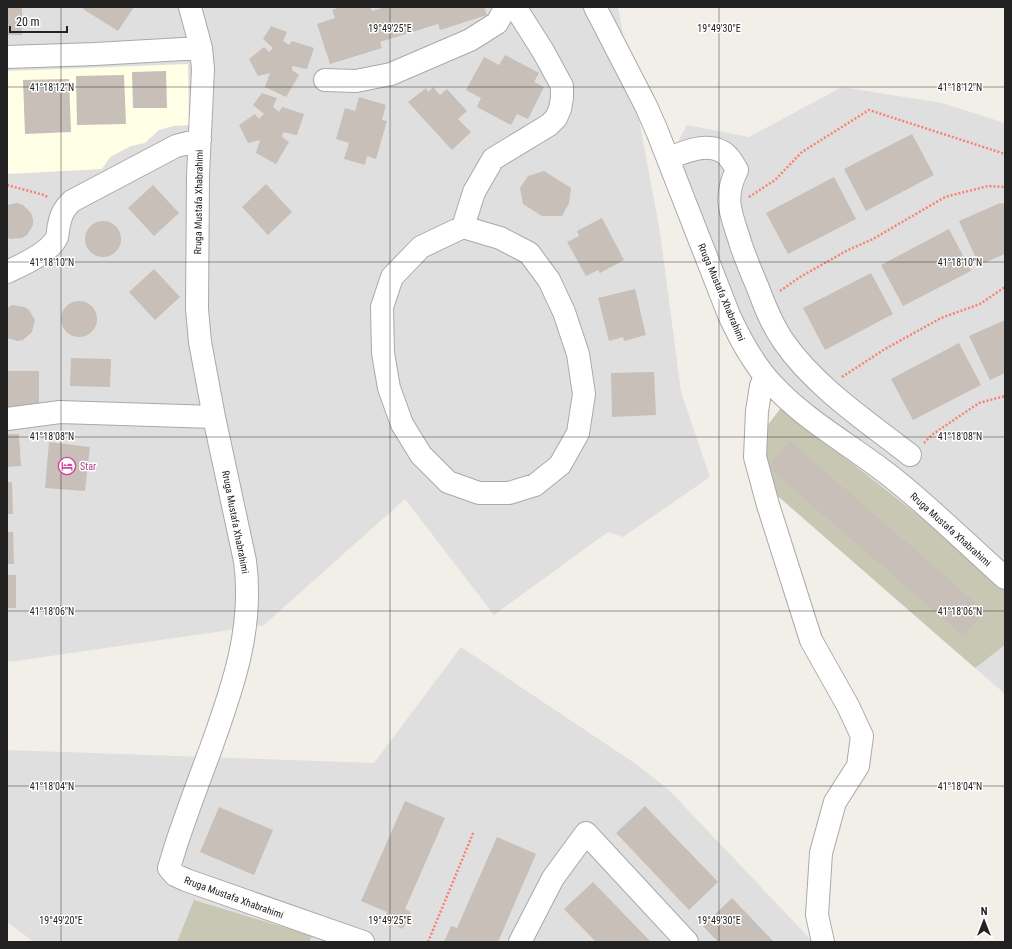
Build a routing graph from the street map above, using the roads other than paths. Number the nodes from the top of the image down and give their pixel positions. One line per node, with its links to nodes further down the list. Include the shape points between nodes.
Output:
1 (190, 7): 5 (street, Rruga Mustafa Xhabrahimi)
2 (506, 7): 7 (street, via 497,23 470,40 391,74 356,81)
3 (515, 7): 10 (street, via 562,86 560,109 549,125 493,159 474,192)
4 (595, 7): 9 (street, Rruga Mustafa Xhabrahimi, via 646,106)
5 (201, 48): 6 (street); 8 (street, Rruga Mustafa Xhabrahimi, via 203,69)
6 (7, 57)
7 (325, 80)
8 (200, 140): 11 (street, via 176,146 72,201 63,210 57,237 46,250); 13 (street, Rruga Mustafa Xhabrahimi, via 197,309 200,342)
9 (669, 158): 12 (street, Rruga Mustafa Xhabrahimi, via 729,315 746,348); 15 (street, via 692,149 708,148 721,151 728,157 737,170 729,191 729,207 744,254 771,322 798,361 825,387)
10 (464, 227): 10 (street, via 421,248 392,277 382,307 383,353 389,388 402,424 420,455 448,482 479,493 509,493 535,485 560,465 578,433 584,394 578,354 564,312 549,280 529,254 500,238)
11 (7, 272)
12 (765, 376): 16 (street, Rruga Mustafa Xhabrahimi, via 804,414 889,475 925,505); 20 (street, via 757,411 755,457 811,640 862,736 858,766 835,802 821,853 817,915)
13 (214, 417): 14 (street, via 60,412); 17 (street, Rruga Mustafa Xhabrahimi, via 245,561 248,583 246,617 239,661 229,698 169,868 175,875 186,880)
14 (7, 419)
15 (910, 455)
16 (1005, 578)
17 (363, 942)
18 (520, 942): 19 (street, via 553,878 586,833)
19 (687, 942)
20 (823, 942)

